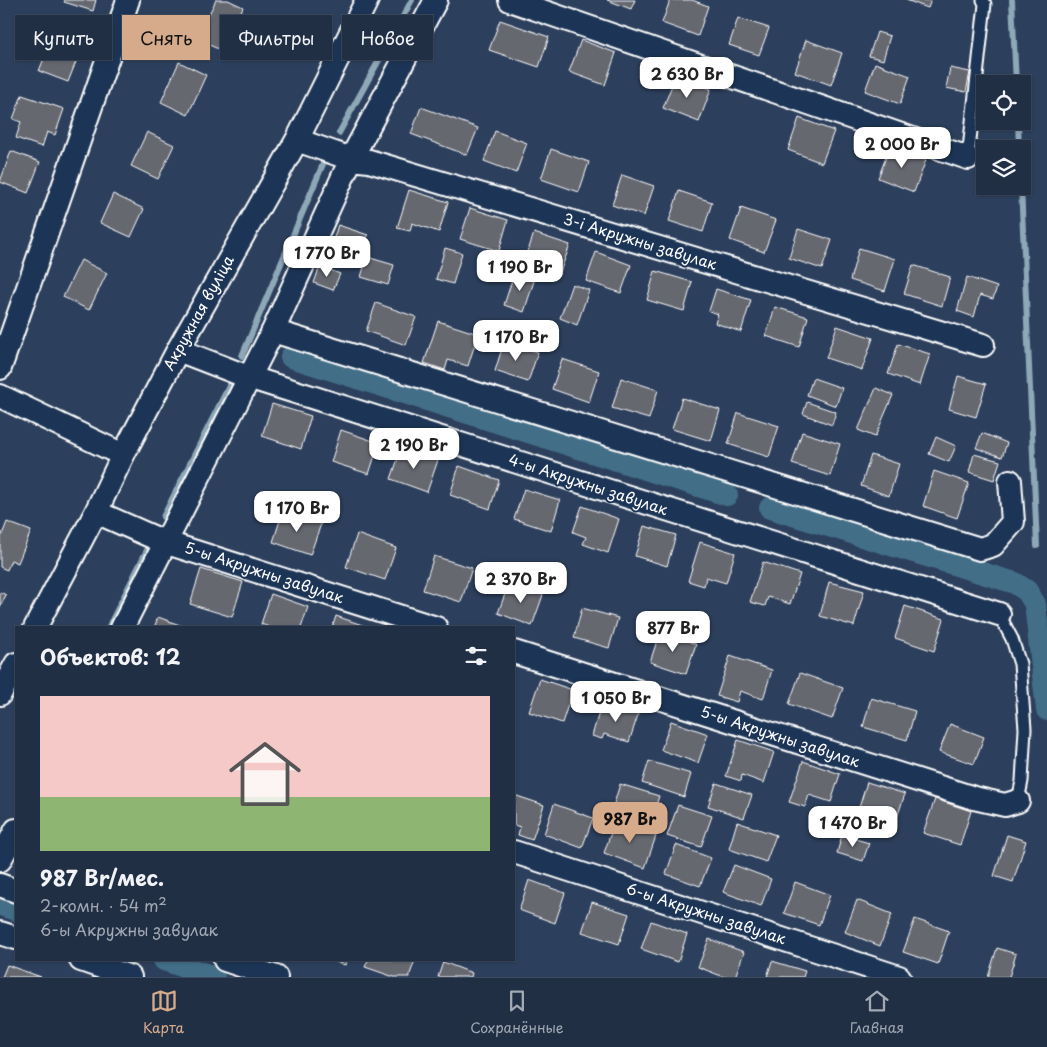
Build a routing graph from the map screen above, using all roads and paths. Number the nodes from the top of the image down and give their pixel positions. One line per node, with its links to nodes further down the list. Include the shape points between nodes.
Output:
1 (128, 0): 12 (street)
2 (367, 0): 6 (street, Акружная вуліца)
3 (436, 0): 8 (street)
4 (510, 0): 7 (street)
5 (983, 0): 7 (lane)
6 (297, 140): 8 (street, 3-і Акружны завулак); 11 (street, Акружная вуліца)
7 (968, 158)
8 (352, 160): 9 (street); 10 (street, 3-і Акружны завулак, via 369,161)
9 (273, 331): 13 (street); 16 (street, via 980,549 994,545 1013,522)
10 (983, 345)
11 (178, 350): 13 (street, 4-ы Акружны завулак); 15 (street, Акружная вуліца)
12 (0, 368)
13 (248, 378): 18 (street); 19 (street, 4-ы Акружны завулак)
14 (0, 396): 15 (street)
15 (123, 455): 17 (street, Акружная вуліца)
16 (1010, 481)
17 (96, 512): 18 (street, 5-ы Акружны завулак); 20 (street, Акружная вуліца)
18 (164, 542): 21 (street); 22 (street, 5-ы Акружны завулак)
19 (999, 614): 26 (lane, via 1020,664 1025,729)
20 (36, 626)
21 (123, 626)
22 (430, 626)
23 (515, 652): 26 (street, 5-ы Акружны завулак, via 974,798 1005,805)
24 (15, 669): 25 (street)
25 (0, 694)
26 (1018, 801)
27 (15, 832): 29 (street)
28 (515, 852): 38 (street, 6-ы Акружны завулак)
29 (0, 860)
30 (0, 885): 31 (street)
31 (15, 891)
32 (0, 932): 33 (street)
33 (15, 938)
34 (84, 961): 36 (street)
35 (228, 961): 37 (street)
36 (130, 977)
37 (276, 977)
38 (899, 977)

